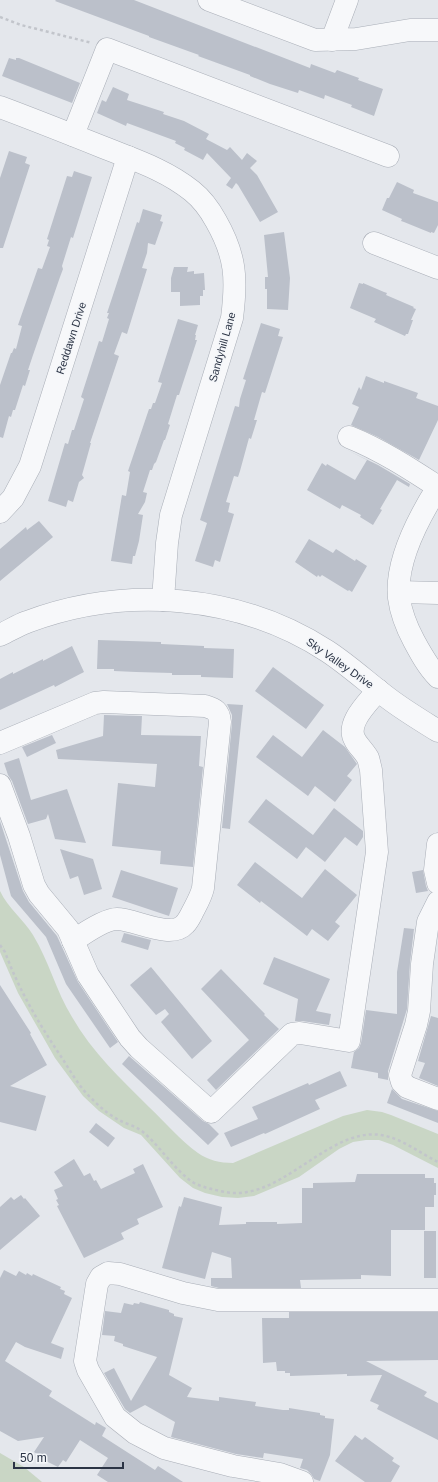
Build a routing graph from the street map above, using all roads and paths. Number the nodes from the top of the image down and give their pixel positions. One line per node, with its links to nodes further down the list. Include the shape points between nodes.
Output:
1 (210, 0): 5 (street, via 315,40)
2 (347, 0): 5 (street)
3 (0, 17): 6 (path, via 20,25)
4 (438, 30): 5 (street, via 410,30 356,39)
5 (332, 40)
6 (107, 48): 8 (street); 9 (street)
7 (0, 107): 8 (street, Sandyhill Lane)
8 (73, 135): 10 (street, Sandyhill Lane)
9 (388, 156)
10 (128, 157): 15 (street, Reddawn Drive, via 30,466 13,498); 18 (street, Sandyhill Lane, via 177,180 202,201 224,236 232,256 235,276 235,296 228,336 171,515 166,542)
11 (374, 243): 12 (street)
12 (438, 268)
13 (349, 437): 14 (street, via 402,463)
14 (438, 487): 16 (street, via 413,532 400,579)
15 (0, 512)
16 (400, 592): 17 (street); 20 (street, via 403,616 410,634 421,655)
17 (438, 593)
18 (163, 600): 19 (street, Sky Valley Drive, via 127,600 82,606 27,622); 21 (street, Sky Valley Drive, via 212,605 249,614 281,626 348,665)
19 (0, 635)
20 (438, 677)
21 (378, 690): 22 (street, Sky Valley Drive); 28 (street, via 356,718 352,732 368,758 371,770 377,852 349,1041 292,1034 211,1112 130,1038 88,975)
22 (438, 731)
23 (0, 743): 28 (street, via 100,702 206,706 215,709 219,714 203,888 184,925 178,929 167,930 115,919)
24 (0, 785): 28 (street, via 34,885 68,929)
25 (438, 844): 26 (street, via 435,870)
26 (438, 883)
27 (438, 902): 29 (street, via 428,922 419,1011 400,1075 407,1087)
28 (73, 941)
29 (438, 1099)
30 (438, 1300): 31 (street, via 218,1300 183,1293 120,1274 108,1273 101,1277 97,1284 85,1361 115,1417 135,1433 164,1448 233,1466 280,1474)
31 (302, 1482)

